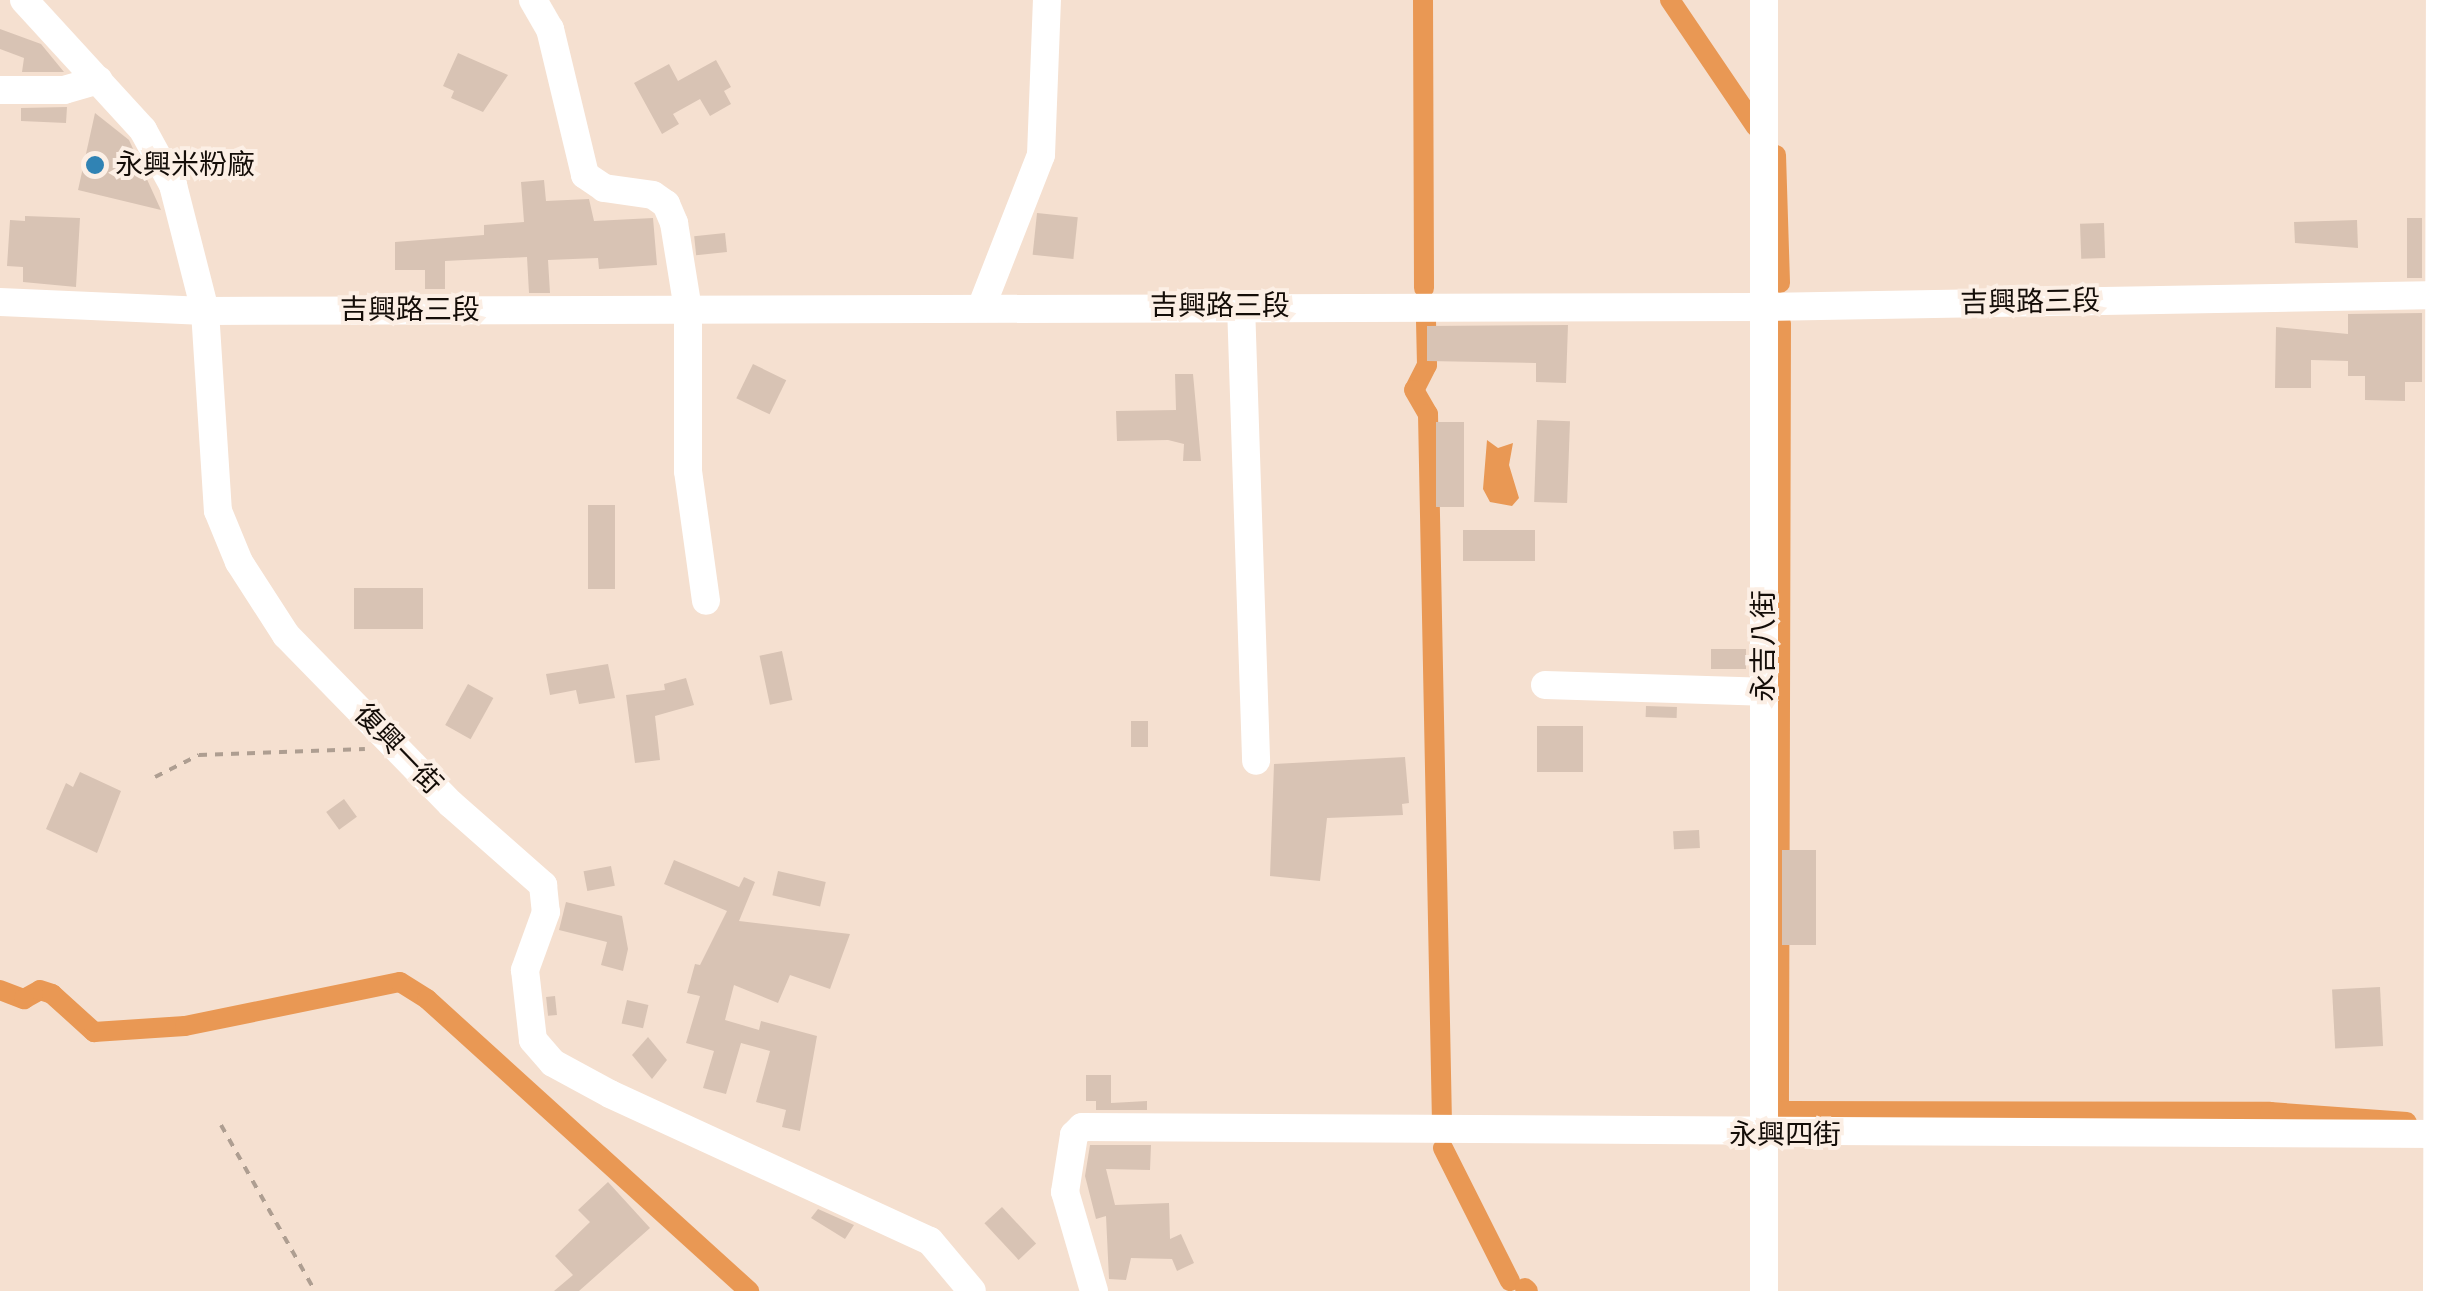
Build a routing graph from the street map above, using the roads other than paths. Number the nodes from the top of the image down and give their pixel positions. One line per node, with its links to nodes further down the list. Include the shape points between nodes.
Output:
1 (24, 0): 6 (street, 復興一街)
2 (532, 0): 13 (street, via 550,29 585,175 604,188 666,204)
3 (1047, 0): 12 (street, via 1041,155)
4 (1764, 0): 11 (street, 永吉八街)
5 (2440, 0): 8 (street)
6 (99, 80): 7 (street, via 64,90); 14 (street, 復興一街, via 143,130 173,184)
7 (0, 90)
8 (2441, 295): 11 (street, 吉興路三段); 19 (street)
9 (0, 302): 14 (street, 吉興路三段)
10 (1241, 305): 11 (street, 吉興路三段); 12 (street, 吉興路三段); 18 (street)
11 (1765, 307): 17 (street, 永吉八街)
12 (981, 308): 13 (street, 吉興路三段)
13 (688, 309): 14 (street, 吉興路三段); 15 (street, via 688,470)
14 (206, 311): 21 (street, 復興一街, via 218,511 240,562 286,635 543,886 546,912 526,970 533,1040 553,1063 930,1241)
15 (706, 602)
16 (1545, 686): 17 (street)
17 (1764, 692): 20 (street, 永吉八街)
18 (1256, 761)
19 (2438, 1134): 20 (street, 永興四街); 24 (street)
20 (1762, 1135): 22 (street, 永興四街, via 1082,1128 1074,1134 1064,1192); 23 (street, 永吉八街)
21 (972, 1291)
22 (1094, 1291)
23 (1764, 1291)
24 (2437, 1291)

